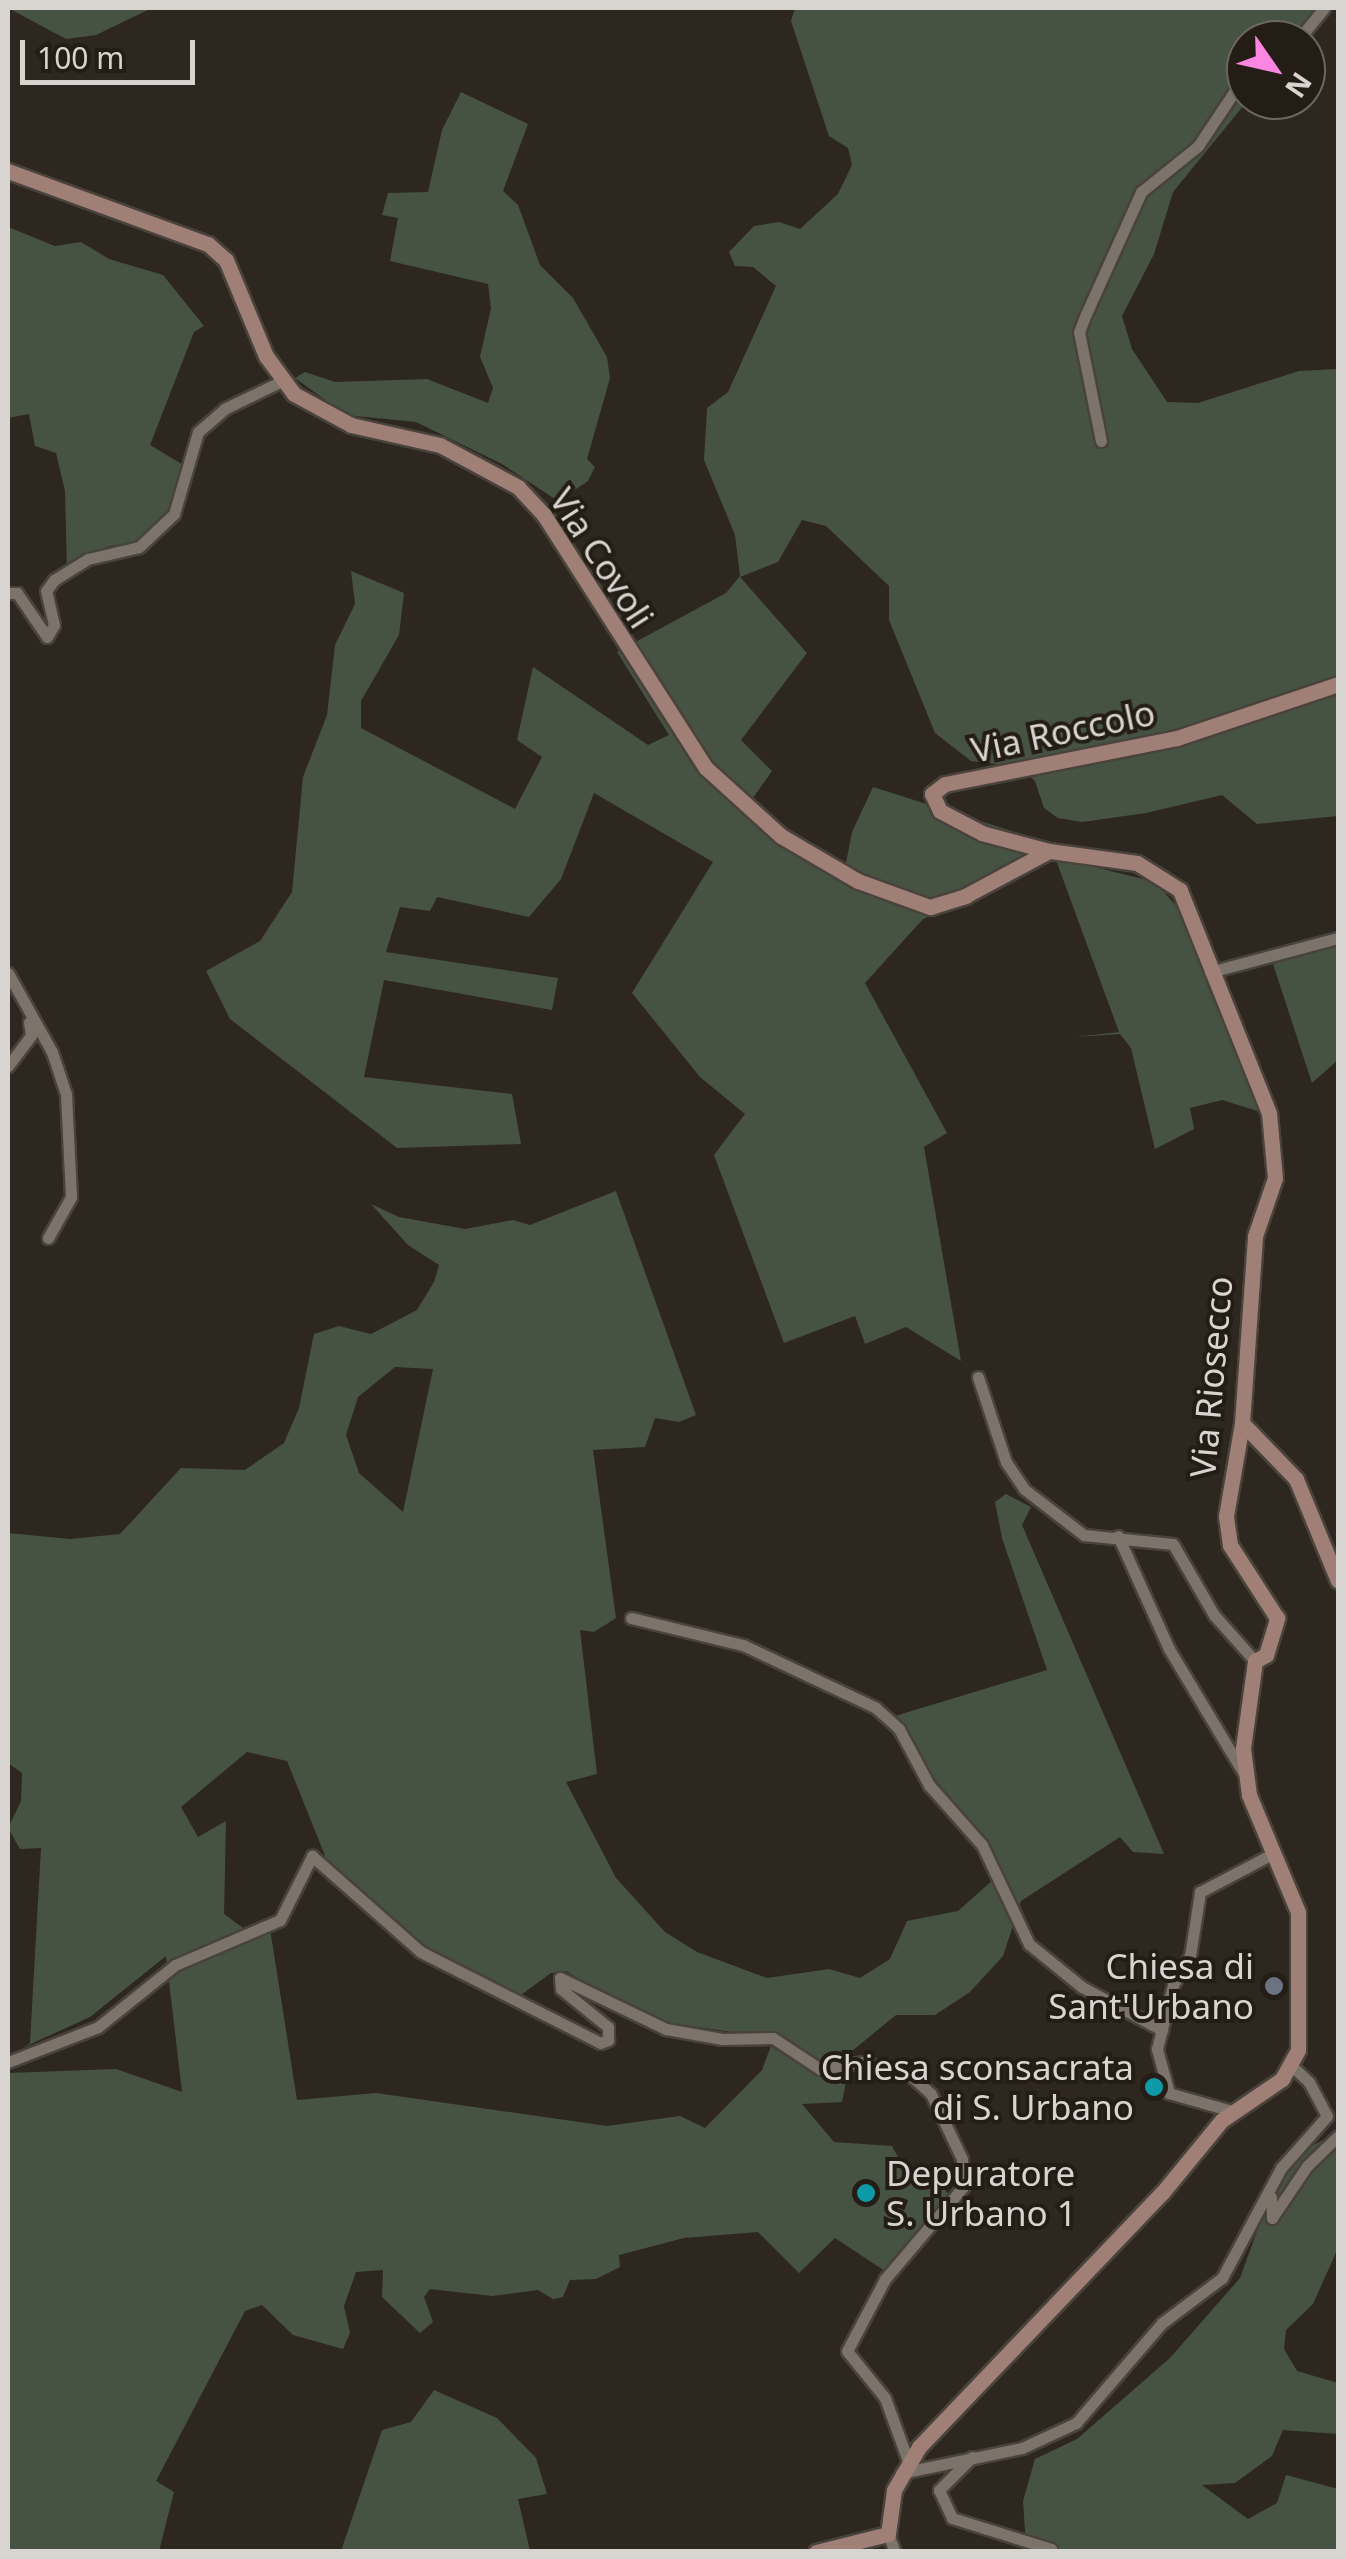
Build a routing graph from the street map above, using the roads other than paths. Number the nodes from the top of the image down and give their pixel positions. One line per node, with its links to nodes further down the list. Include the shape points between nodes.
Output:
1 (1226, 104): 4 (street, via 1198,146 1141,192 1079,332)
2 (8, 170): 3 (street, Via Covoli, via 215,249)
3 (282, 381): 5 (street, via 224,410 198,432 174,514 139,547 88,559 54,580 46,592 54,625 47,637 17,593); 7 (street, Via Covoli, via 332,418 440,445 518,487 544,514 685,740 736,800 781,836 858,881 930,906 965,896)
4 (1101, 441)
5 (8, 593)
6 (1338, 684): 7 (street, Via Roccolo, via 1177,738 945,784 932,794 936,807 966,825)
7 (1049, 851): 9 (street, Via Riosecco, via 1136,863 1170,880 1191,911)
8 (1338, 938): 9 (street)
9 (1210, 972): 15 (street, Via Riosecco, via 1269,1113 1276,1168 1252,1254)
10 (8, 973): 11 (street)
11 (28, 1018): 12 (street, via 31,1035); 13 (street, via 52,1052 66,1094 71,1197)
12 (8, 1066)
13 (48, 1238)
14 (978, 1377): 16 (street, via 1019,1485 1081,1534)
15 (1242, 1423): 17 (street, via 1296,1479); 19 (street, Via Riosecco, via 1228,1531 1278,1624 1266,1655)
16 (1118, 1536): 19 (street, via 1159,1538 1178,1548 1214,1615); 20 (street, via 1170,1649)
17 (1338, 1581)
18 (630, 1618): 22 (street, via 744,1645 876,1708 899,1729 929,1784 982,1845 1029,1944 1082,1987)
19 (1254, 1660): 20 (street, Via Riosecco, via 1244,1711)
20 (1247, 1779): 21 (street, Via Riosecco)
21 (1274, 1852): 22 (street, via 1200,1892 1190,1956 1173,1985); 24 (street, Via Riosecco, via 1300,1926)
22 (1162, 2030): 25 (street, via 1158,2050 1169,2093)
23 (8, 2062): 29 (street, via 98,2026 155,1977 284,1918 312,1856 421,1952 600,2043 608,2040 608,2027 562,1989 560,1978 666,2029 722,2039 774,2038 820,2070 864,2062 910,2075 931,2094 954,2142 963,2187 885,2279 847,2351 885,2398)
24 (1292, 2066): 25 (street); 27 (street, via 1310,2082 1327,2116)
25 (1232, 2111): 29 (street)
26 (1338, 2136): 27 (street, via 1307,2166 1272,2218 1267,2210)
27 (1278, 2174): 28 (street, via 1222,2278 1162,2323 1088,2415 1036,2444)
28 (975, 2454): 29 (street); 31 (street, via 939,2490 952,2518)
29 (904, 2467): 30 (street)
30 (888, 2534): 32 (street); 33 (street)
31 (1051, 2549)
32 (816, 2552)
33 (896, 2552)

